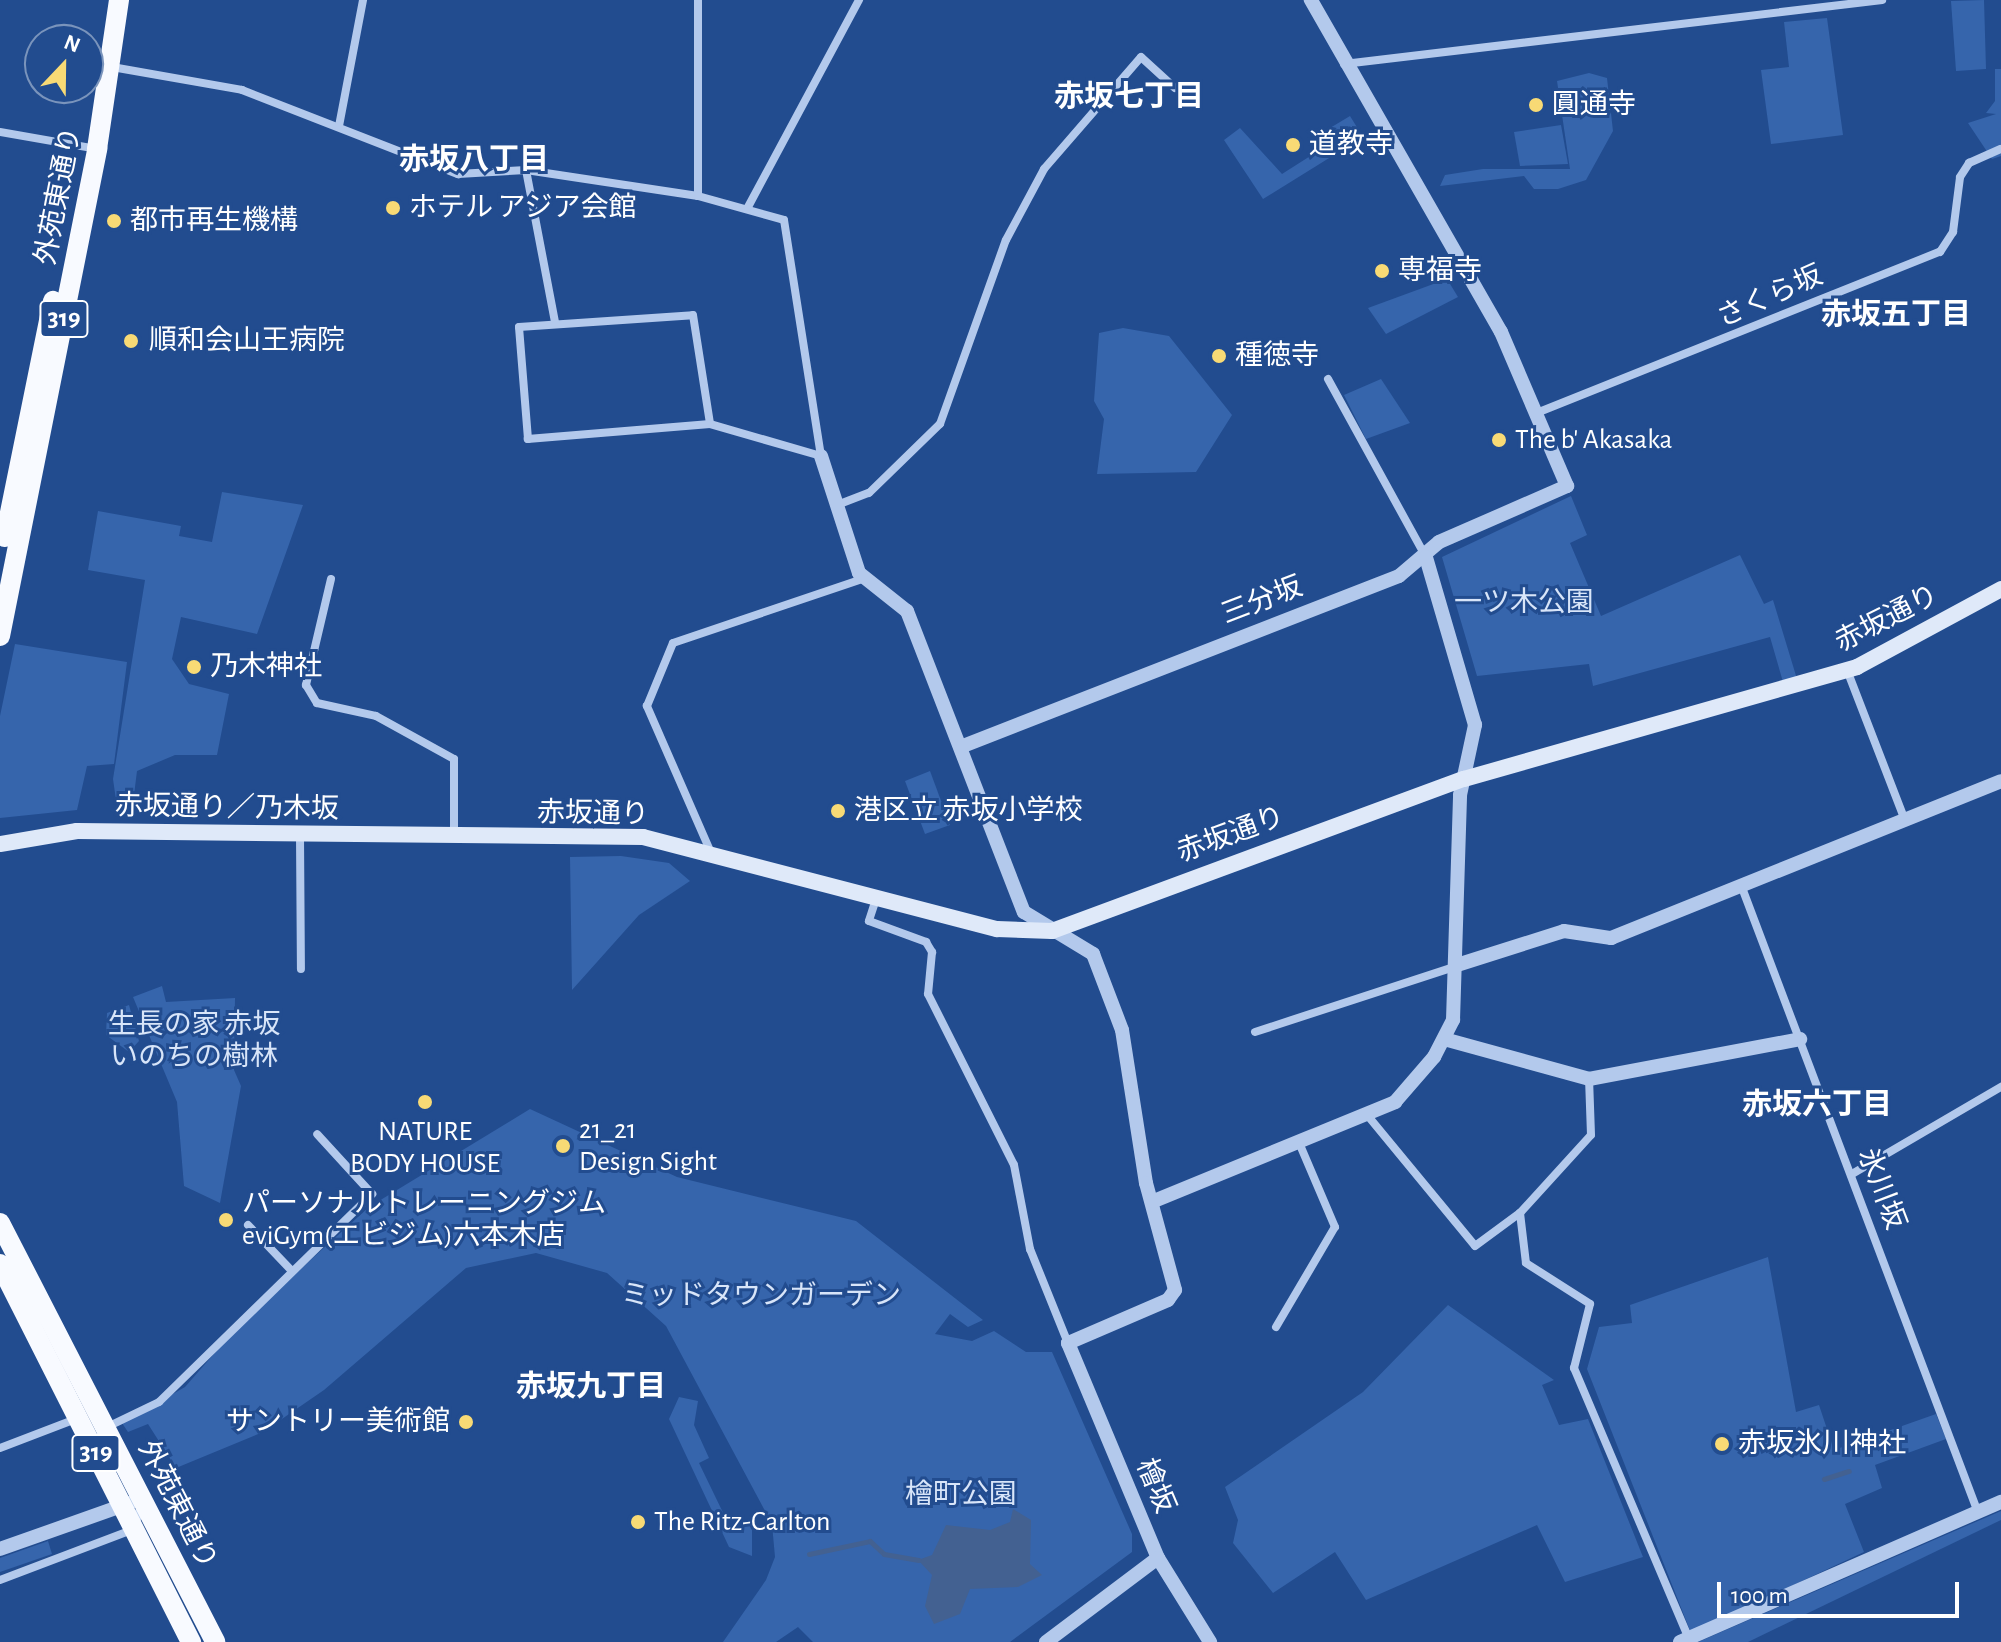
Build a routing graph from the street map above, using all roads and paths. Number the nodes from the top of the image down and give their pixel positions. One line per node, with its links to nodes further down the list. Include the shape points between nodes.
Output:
1 (106, 0): 9 (main road, 外苑東通り / 319)
2 (119, 0): 9 (main road, 外苑東通り / 319)
3 (363, 0): 11 (street)
4 (698, 0): 16 (street)
5 (859, 0): 17 (street)
6 (1311, 0): 8 (street)
7 (1882, 0): 8 (street)
8 (1343, 64): 20 (street, via 1501,332)
9 (106, 66): 11 (street, via 242,90); 13 (main road, 外苑東通り / 319)
10 (1175, 88): 23 (street, via 1141,57 1044,169 1006,240 940,424 869,493)
11 (339, 126): 15 (street, via 458,174)
12 (0, 132): 13 (street)
13 (91, 148): 25 (main road, 外苑東通り / 319); 29 (main road, 外苑東通り / 319)
14 (2001, 149): 20 (street, さくら坂, via 1969,163 1960,177 1953,232 1940,252)
15 (526, 170): 16 (street); 18 (street)
16 (698, 196): 17 (street)
17 (748, 207): 22 (street, via 784,220)
18 (555, 322): 21 (street, via 693,315); 21 (street, via 519,327 528,439)
19 (1328, 379): 24 (street)
20 (1539, 412): 24 (street, 三分坂, via 1567,486 1439,542)
21 (710, 424): 22 (street)
22 (821, 456): 23 (street)
23 (836, 505): 26 (street)
24 (1426, 557): 31 (street, 三分坂, via 1399,576); 32 (street, via 1475,725)
25 (0, 564)
26 (866, 578): 31 (street, via 907,611); 38 (street, via 673,643 647,706)
27 (331, 579): 36 (street, via 306,685 317,703 376,716 454,759)
28 (2001, 589): 30 (main road, 赤坂通り)
29 (0, 636)
30 (1847, 670): 32 (main road, 赤坂通り); 34 (street)
31 (963, 746): 41 (street, via 1024,912)
32 (1464, 779): 41 (main road, 赤坂通り); 42 (street)
33 (2001, 781): 34 (street)
34 (1905, 820): 39 (street)
35 (300, 836): 36 (main road, 赤坂通り／乃木坂); 37 (main road, 赤坂通り／乃木坂, via 77,831); 43 (street)
36 (454, 839): 38 (main road, 赤坂通り, via 643,837)
37 (0, 844)
38 (712, 855): 40 (main road, 赤坂通り)
39 (1741, 885): 42 (street, via 1611,938 1564,931); 46 (street, 氷川坂)
40 (876, 899): 41 (main road, 赤坂通り, via 997,929); 60 (street, via 869,921 926,942 932,952 928,994 1014,1165 1030,1249)
41 (1052, 931): 53 (street, via 1093,954 1122,1030)
42 (1457, 965): 44 (street); 45 (street)
43 (301, 969)
44 (1255, 1032)
45 (1444, 1039): 47 (street); 49 (street, via 1395,1102)
46 (1800, 1039): 47 (street); 52 (street, 氷川坂)
47 (1589, 1079): 54 (street, via 1591,1135)
48 (2001, 1087): 52 (street)
49 (1368, 1116): 51 (street); 54 (street, via 1475,1246)
50 (317, 1134): 58 (street, via 372,1194)
51 (1300, 1145): 53 (street); 59 (street, via 1335,1227)
52 (1852, 1174): 66 (street, 氷川坂)
53 (1154, 1201): 60 (street, via 1172,1296)
54 (1520, 1213): 71 (street, via 1526,1263 1590,1304 1574,1368)
55 (0, 1223): 62 (main road, 外苑東通り / 319)
56 (248, 1225): 58 (street)
57 (0, 1264): 61 (main road, 外苑東通り / 319)
58 (292, 1271): 62 (street, via 159,1402)
59 (1276, 1327)
60 (1068, 1343): 69 (street, 檜坂)
61 (78, 1418): 62 (street); 63 (street); 64 (main road, 外苑東通り / 319)
62 (106, 1429): 64 (main road, 外苑東通り / 319)
63 (0, 1448)
64 (132, 1502): 67 (main road, 外苑東通り / 319); 68 (street); 73 (main road, 外苑東通り / 319)
65 (2001, 1502): 66 (street)
66 (1977, 1510): 71 (street)
67 (134, 1529): 70 (street); 72 (main road, 外苑東通り / 319)
68 (0, 1549)
69 (1158, 1558): 74 (street); 75 (street, 檜坂)
70 (0, 1580)
71 (1685, 1640)
72 (191, 1642)
73 (215, 1642)
74 (1046, 1642)
75 (1210, 1642)

